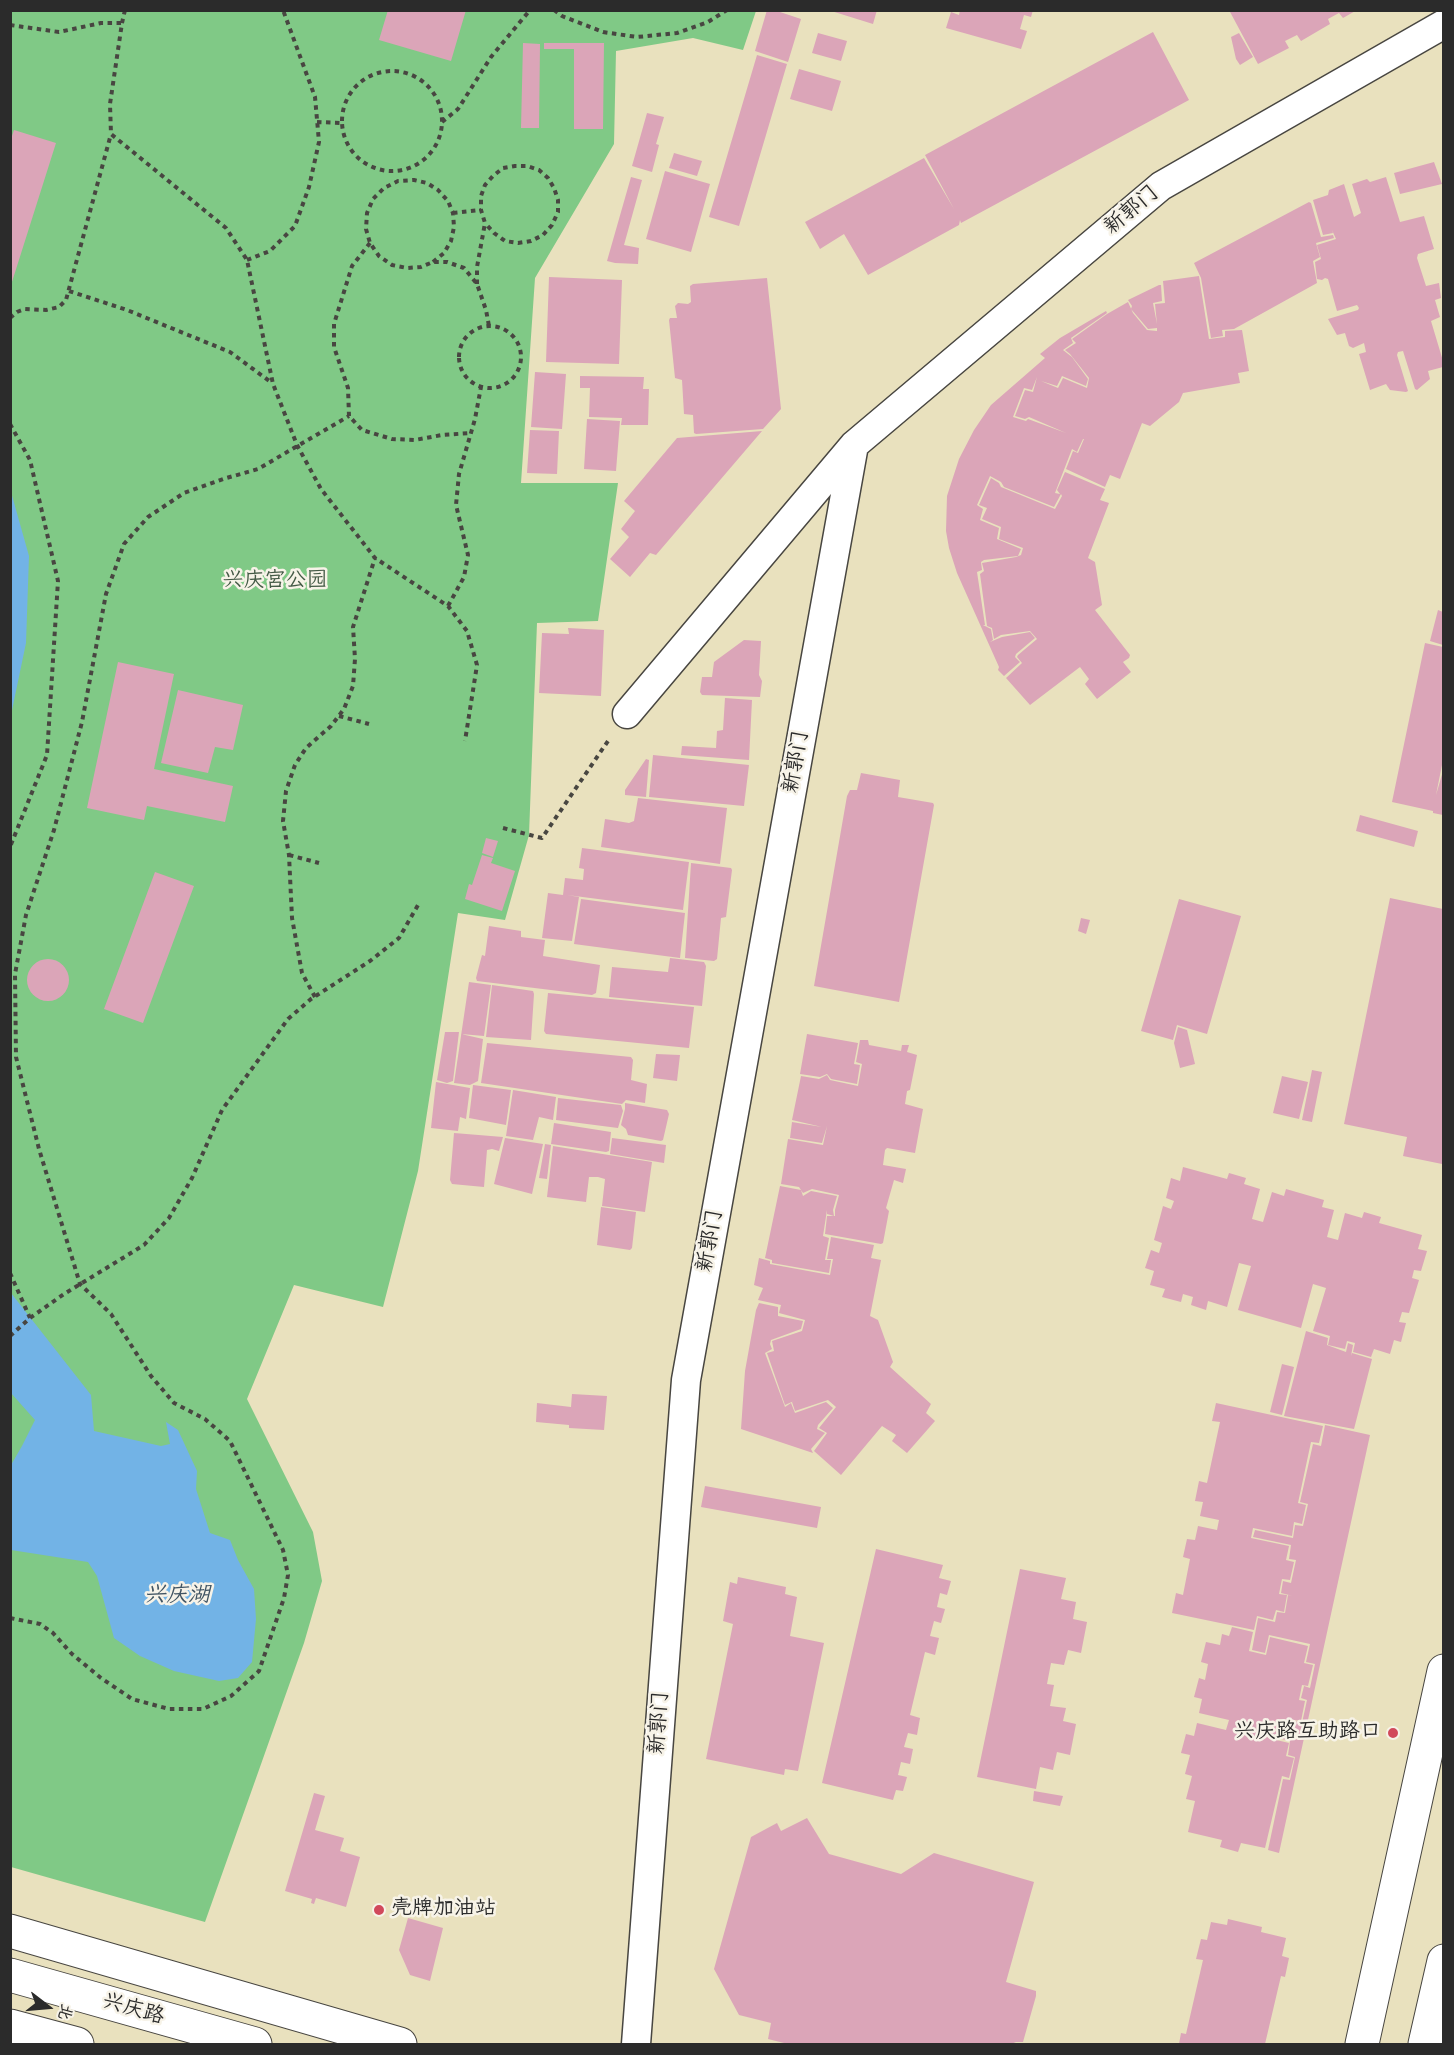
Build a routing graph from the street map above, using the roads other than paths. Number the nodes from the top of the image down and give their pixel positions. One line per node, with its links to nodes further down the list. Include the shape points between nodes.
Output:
1 (1443, 24): 2 (street, 新郭门, via 1161,186)
2 (854, 445): 3 (street, 新郭门); 12 (street, 新郭门, via 686,1380)
3 (627, 714)
4 (1443, 1671): 13 (street)
5 (10, 1931): 11 (street)
6 (1443, 1961): 14 (street)
7 (10, 1975): 10 (street, 兴庆路)
8 (10, 2026): 9 (street)
9 (77, 2044)
10 (255, 2044)
11 (400, 2044)
12 (636, 2044)
13 (1362, 2044)
14 (1425, 2044)

